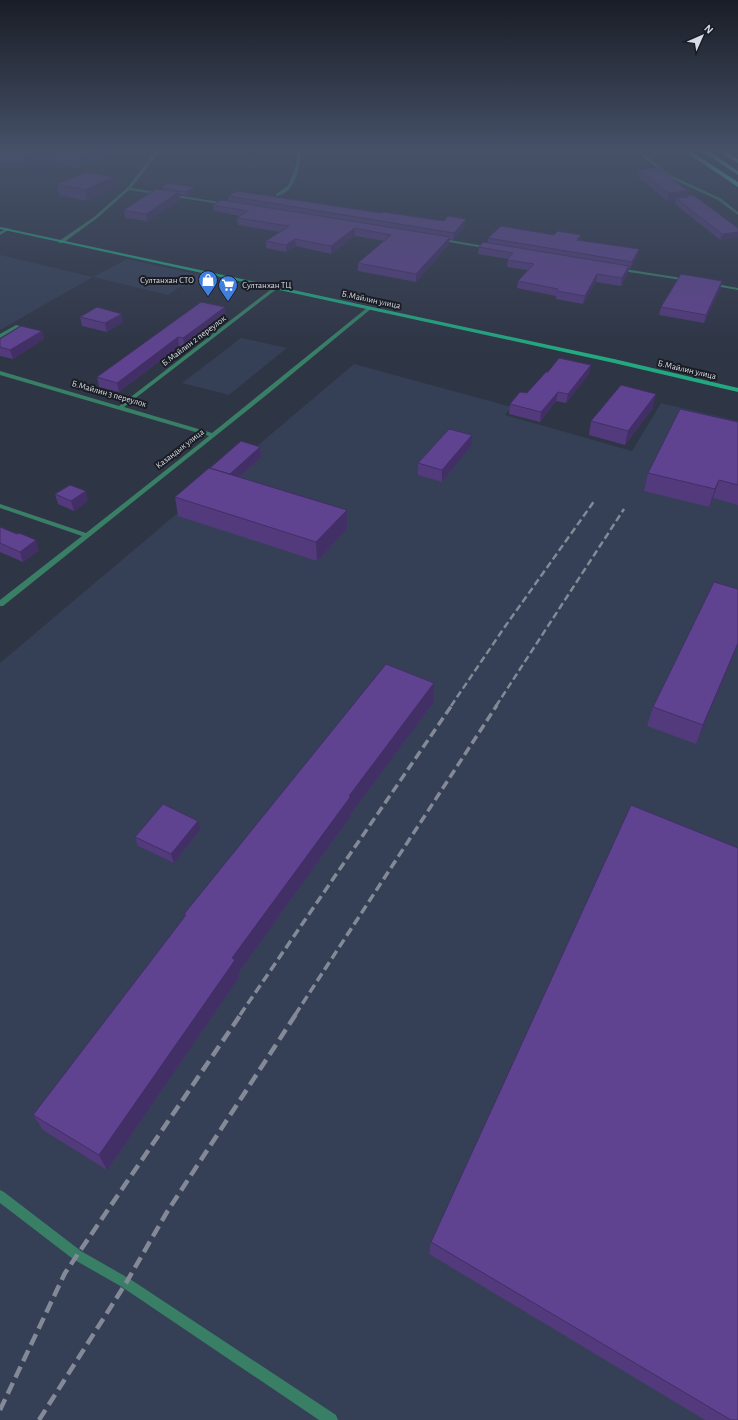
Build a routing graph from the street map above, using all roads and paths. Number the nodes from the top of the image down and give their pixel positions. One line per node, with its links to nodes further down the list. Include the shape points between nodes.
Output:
1 (95, 218): 6 (street)
2 (0, 228): 3 (street, Б.Майлин улица)
3 (8, 229): 4 (street); 6 (street, Б.Майлин улица)
4 (0, 234)
5 (430, 238): 7 (street)
6 (61, 242): 11 (street, Б.Майлин улица)
7 (492, 248)
8 (615, 268): 9 (street)
9 (692, 281)
10 (707, 284): 12 (street)
11 (276, 288): 13 (street, Б.Майлин улица); 18 (street, Б.Майлин 2 переулок)
12 (738, 289)
13 (370, 308): 17 (street, Б.Майлин улица); 19 (street, Казандык улица)
14 (18, 326): 15 (street)
15 (0, 336)
16 (0, 373): 18 (street, Б.Майлин 3 переулок)
17 (738, 390)
18 (121, 407): 19 (street, Б.Майлин 3 переулок)
19 (213, 435): 21 (street, Казандык улица)
20 (0, 506): 21 (street)
21 (86, 535): 22 (street, Казандык улица)
22 (0, 604)
23 (0, 1196): 24 (street, via 77,1255 126,1283)
24 (331, 1420)

